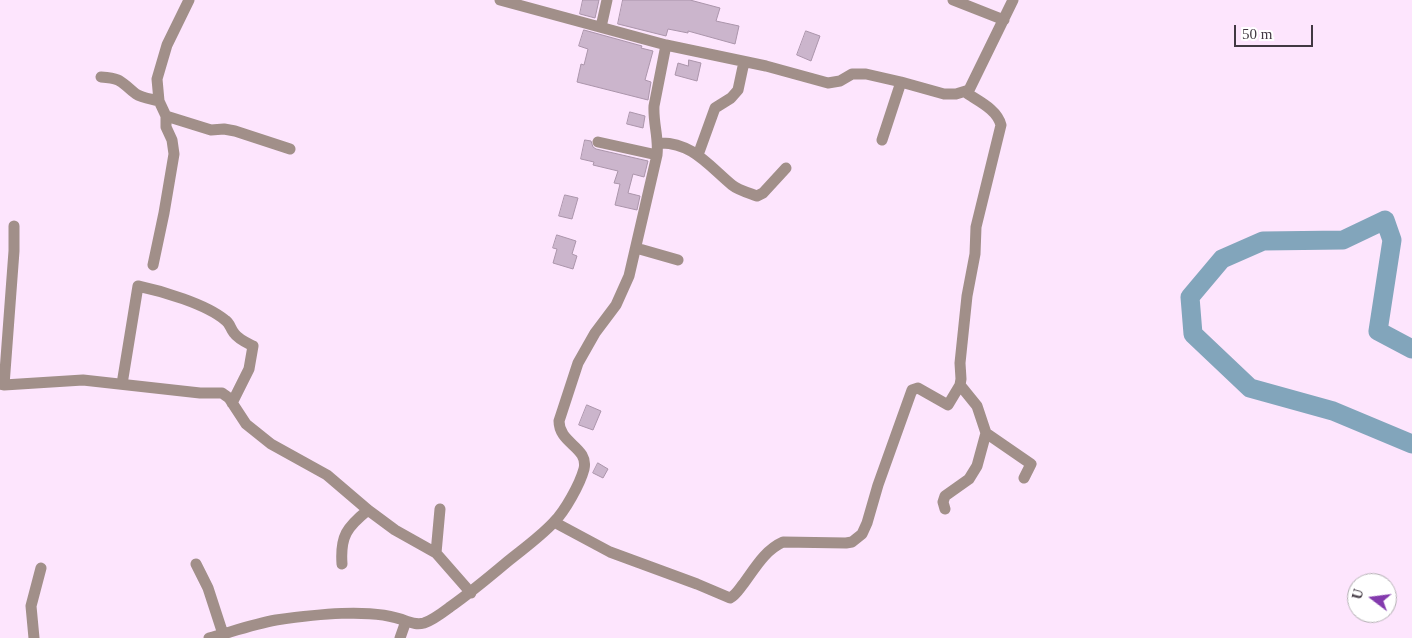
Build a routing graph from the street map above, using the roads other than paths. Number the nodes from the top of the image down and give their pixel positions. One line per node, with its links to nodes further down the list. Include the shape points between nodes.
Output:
1 (189, 0): 13 (street, via 167,45 158,79)
2 (500, 0): 7 (street)
3 (608, 0): 7 (street)
4 (953, 0): 6 (street)
5 (1013, 0): 6 (street)
6 (1004, 20): 12 (street, via 969,90)
7 (602, 27): 8 (street)
8 (666, 45): 9 (street); 17 (street, via 653,115)
9 (744, 62): 11 (street, via 828,83 852,74); 20 (street, via 738,90 715,108)
10 (101, 77): 13 (street, via 118,79 137,94)
11 (901, 82): 12 (street, via 944,94); 15 (street)
12 (964, 92): 28 (street, via 992,111 1001,125 978,214)
13 (159, 101): 14 (street)
14 (166, 116): 18 (street, via 211,130 235,131); 25 (street, via 174,154)
15 (882, 140)
16 (598, 142): 19 (street)
17 (658, 143): 19 (street); 20 (street, via 674,143)
18 (290, 149)
19 (657, 155): 23 (street)
20 (698, 155): 21 (street, via 733,186 757,196)
21 (786, 168)
22 (14, 226): 27 (street)
23 (636, 248): 24 (street); 35 (street, via 622,295 578,363 564,403 559,428 585,462 574,491)
24 (678, 260)
25 (153, 265)
26 (122, 384): 27 (street, via 83,380); 29 (street, via 222,393); 29 (street, via 138,286 165,292 215,313 228,322 238,337 253,346 249,368)
27 (2, 385)
28 (960, 386): 30 (street, via 977,406); 35 (street, via 948,405 918,388 912,390 862,534 846,543 783,542 773,546 730,598 610,552)
29 (232, 403): 34 (street, via 246,424 271,444 327,475)
30 (986, 434): 31 (street, via 1031,464); 33 (street, via 977,466 969,479 945,496)
31 (1024, 478)
32 (440, 509): 36 (street)
33 (946, 509)
34 (368, 510): 36 (street); 38 (street, via 346,531)
35 (554, 522): 40 (street)
36 (436, 553): 40 (street)
37 (196, 564): 42 (street, via 208,588)
38 (342, 564)
39 (41, 568): 43 (street, via 31,606)
40 (471, 593): 41 (street, via 426,623)
41 (406, 621): 42 (street, via 377,614 337,614 275,620); 45 (street)
42 (223, 634): 44 (street)
43 (34, 638)
44 (209, 638)
45 (400, 638)

